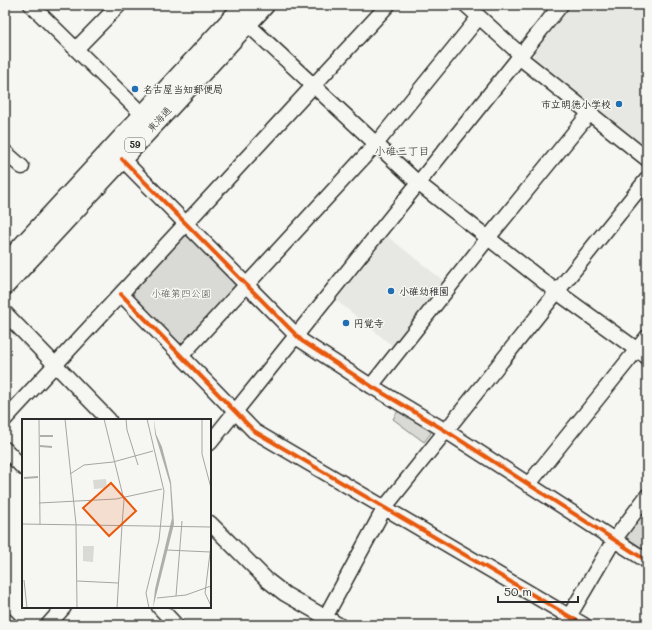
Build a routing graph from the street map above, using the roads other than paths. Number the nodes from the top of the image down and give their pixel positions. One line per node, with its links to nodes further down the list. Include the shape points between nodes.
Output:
1 (31, 5): 9 (street)
2 (119, 5): 9 (street)
3 (265, 5): 7 (main road, 東海通 / 59)
4 (388, 5): 11 (street)
5 (466, 5): 8 (street)
6 (561, 5): 10 (street)
7 (243, 14): 11 (street); 13 (main road, 東海通 / 59); 16 (main road, 東海通 / 59)
8 (479, 17): 10 (street); 14 (street)
9 (76, 49): 13 (street)
10 (520, 56): 12 (street); 20 (street)
11 (314, 86): 14 (street); 21 (street)
12 (589, 114): 17 (street); 22 (street)
13 (143, 115): 23 (main road, 東海通 / 59)
14 (376, 144): 20 (street); 24 (street)
15 (5, 152): 18 (street)
16 (122, 158): 21 (street); 25 (main road, 東海通 / 59)
17 (647, 159)
18 (22, 167)
19 (647, 179): 26 (street)
20 (418, 183): 22 (street); 29 (street)
21 (186, 224): 24 (street); 27 (street)
22 (488, 238): 26 (street); 34 (street)
23 (5, 264)
24 (246, 285): 29 (street); 32 (street)
25 (5, 286)
26 (557, 292): 31 (street); 38 (street)
27 (121, 294): 32 (street); 33 (street)
28 (5, 313): 33 (street)
29 (296, 336): 34 (street); 35 (street)
30 (647, 337): 31 (street)
31 (642, 353): 42 (street)
32 (181, 356): 35 (street)
33 (55, 365): 36 (street); 37 (street)
34 (371, 386): 38 (street)
35 (235, 411): 39 (street); 44 (street, via 254,431)
36 (5, 419)
37 (108, 419)
38 (446, 432): 42 (street); 44 (street)
39 (211, 442)
40 (5, 449): 41 (street)
41 (22, 467)
42 (528, 486): 46 (street)
43 (647, 496): 46 (street)
44 (385, 507): 51 (street); 52 (street)
45 (211, 524): 51 (street, via 267,580)
46 (614, 540): 47 (street); 52 (street)
47 (647, 561)
48 (63, 608): 54 (street)
49 (160, 608): 55 (street)
50 (5, 620): 53 (street)
51 (323, 621): 56 (street)
52 (567, 621): 57 (street)
53 (10, 625)
54 (48, 625)
55 (176, 625)
56 (339, 625)
57 (584, 625)

